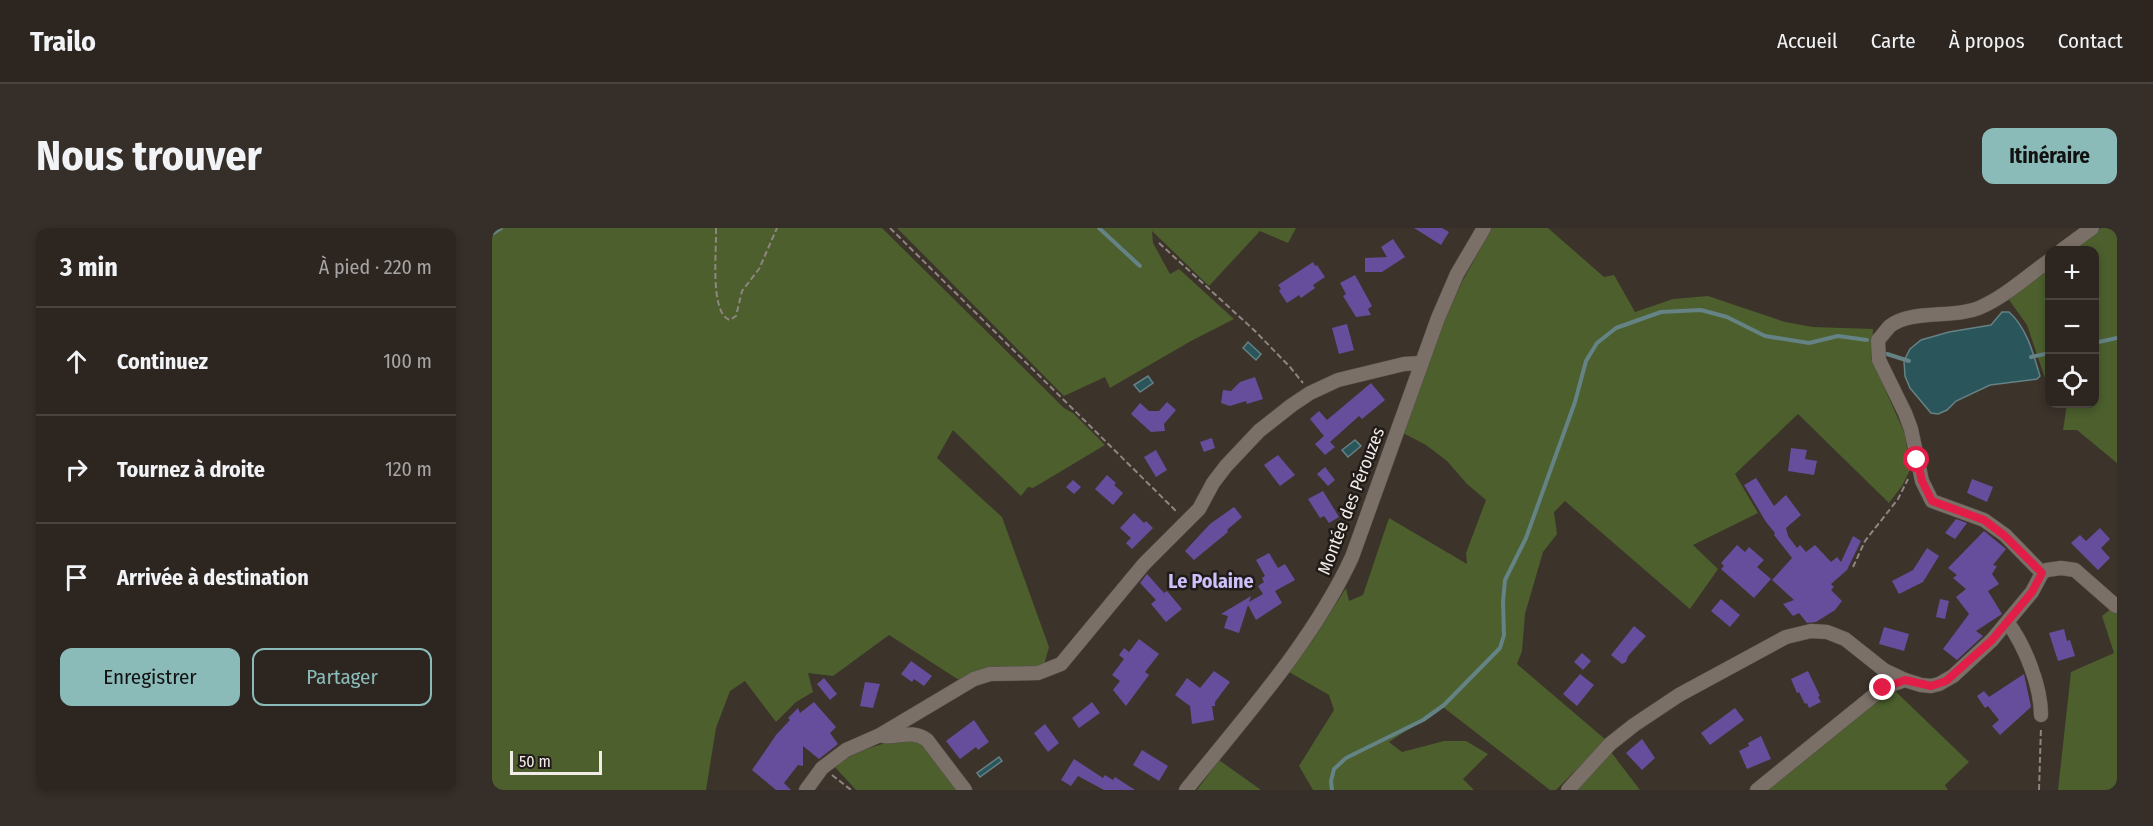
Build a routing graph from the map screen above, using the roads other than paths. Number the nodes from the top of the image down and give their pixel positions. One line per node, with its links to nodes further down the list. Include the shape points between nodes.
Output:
1 (1484, 228): 5 (street, Montée des Pérouzes, via 1457,274)
2 (2092, 228): 3 (street)
3 (2067, 246)
4 (2045, 263): 6 (street, via 1978,308 1909,318 1891,325 1878,340 1879,360 1905,413 1922,481 1932,501 1984,520)
5 (1420, 363): 13 (street, via 1338,380 1275,417 1244,447 1213,483 1199,509 1144,564 1061,664 1038,673 982,676); 16 (street, Montée des Pérouzes, via 1340,583 1286,664)
6 (2042, 573): 7 (street, via 2052,568 2070,568); 8 (street)
7 (2116, 606)
8 (2008, 622): 10 (street, via 1946,681 1931,686); 12 (street, via 2039,692)
9 (1884, 670): 10 (street); 11 (street); 17 (street, via 1845,639 1827,632 1786,637 1679,695 1634,725 1610,744)
10 (1905, 680): 11 (street)
11 (1883, 688): 18 (street)
12 (2041, 714)
13 (880, 735): 14 (street, via 846,750 822,768); 15 (street, via 910,733 927,740)
14 (806, 790)
15 (965, 790)
16 (1186, 790)
17 (1568, 790)
18 (1757, 790)

